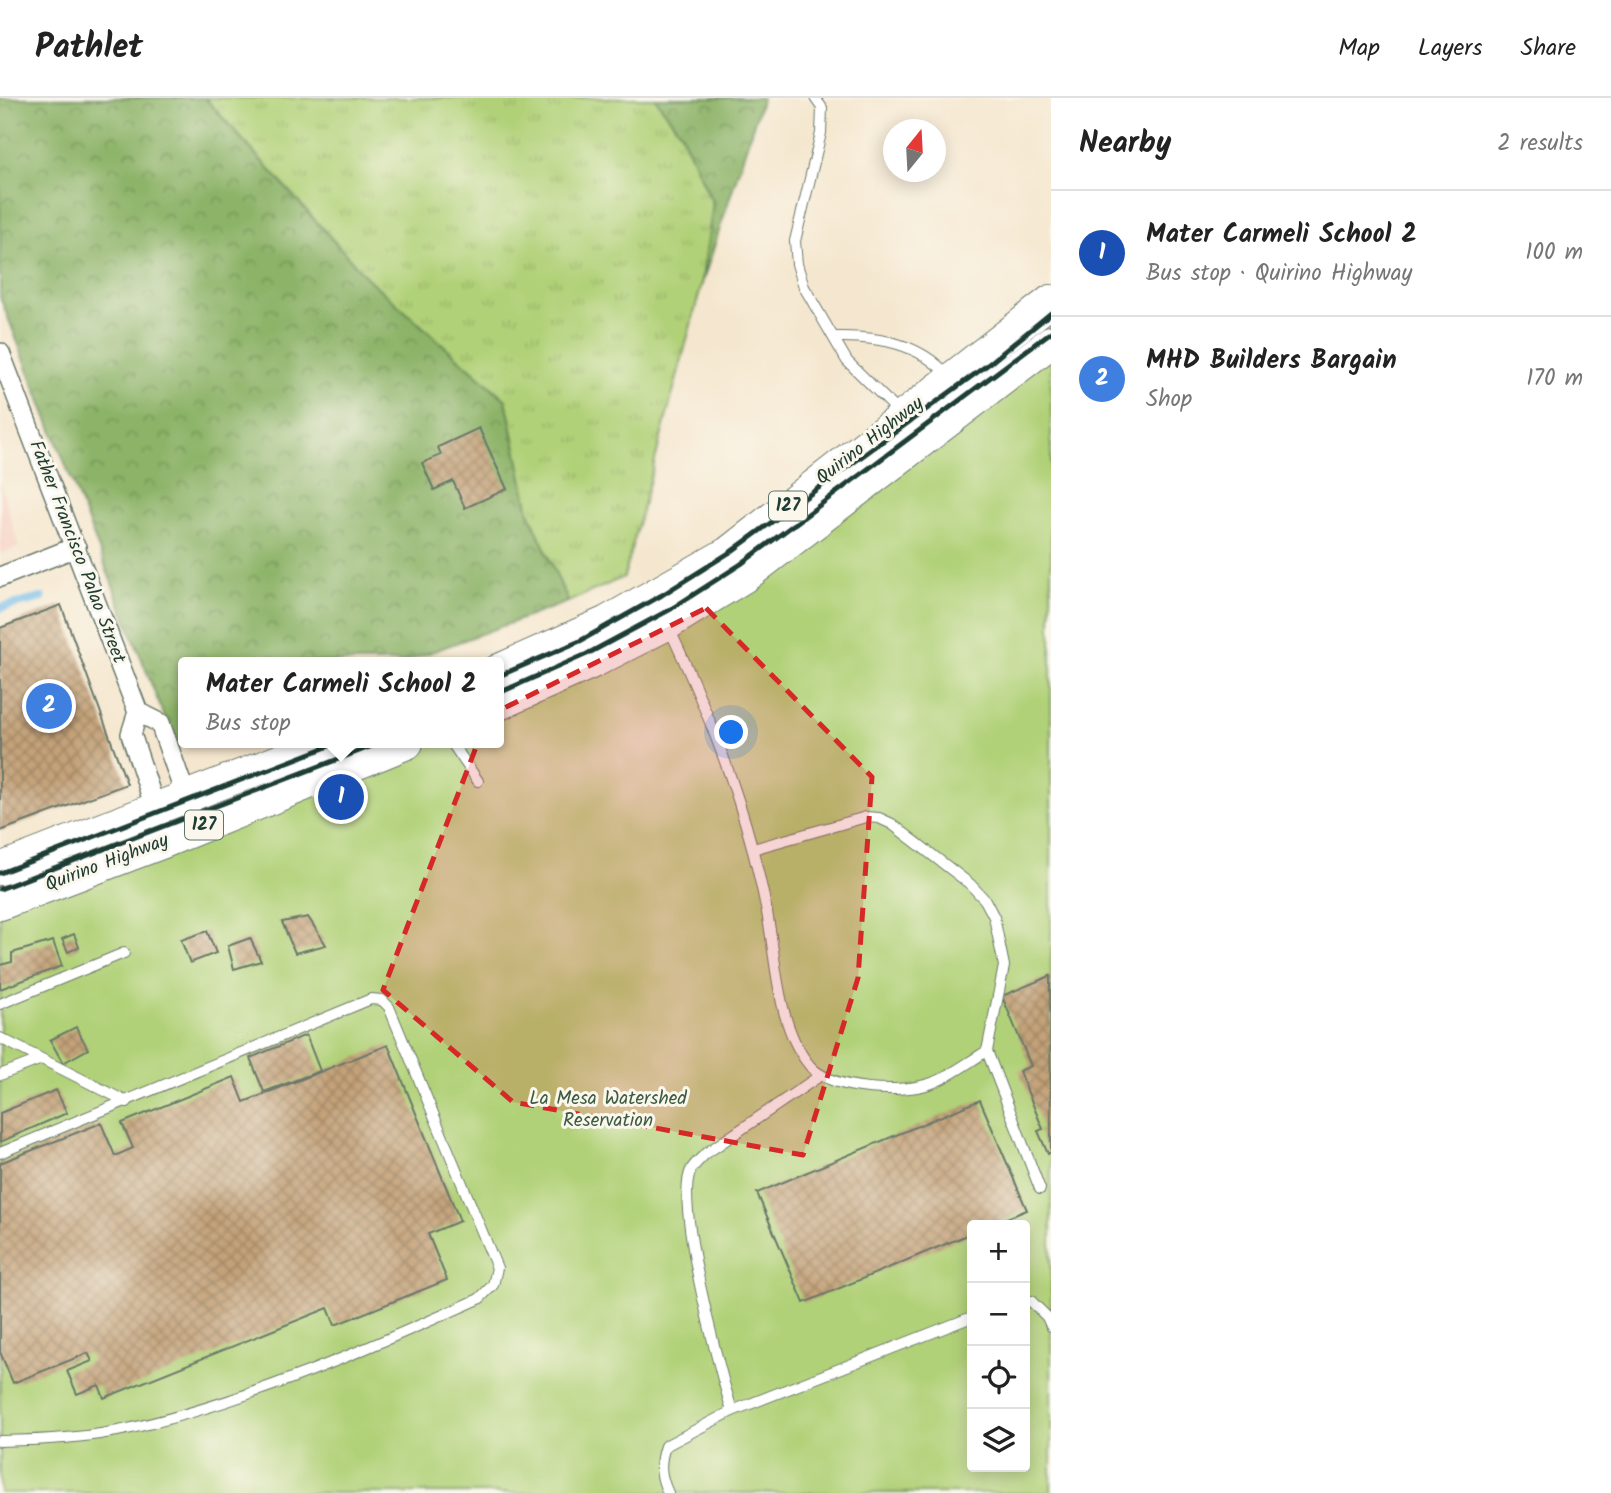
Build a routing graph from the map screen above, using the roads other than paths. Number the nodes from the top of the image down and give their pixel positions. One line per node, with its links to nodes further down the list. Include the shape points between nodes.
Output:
1 (815, 98): 3 (lane, via 822,108 821,132 795,241 804,287)
2 (1051, 301): 6 (main road, Quirino Highway / 127)
3 (835, 337): 6 (lane, via 862,336 917,350); 7 (lane, via 847,361)
4 (1051, 342): 10 (main road, Quirino Highway / 127, via 745,576)
5 (0, 353): 8 (street, Father Francisco Palao Street)
6 (950, 378): 7 (main road, Quirino Highway / 127)
7 (903, 415): 10 (main road, Quirino Highway / 127)
8 (76, 547): 9 (street); 13 (street, Father Francisco Palao Street)
9 (0, 577)
10 (661, 611): 11 (main road, Quirino Highway / 127, via 607,622); 12 (main road, Quirino Highway / 127, via 593,662); 22 (lane, via 694,683)
11 (504, 668)
12 (504, 702)
13 (138, 712): 18 (street, via 160,723); 19 (street, Father Francisco Palao Street, via 131,734)
14 (312, 748): 18 (main road, Quirino Highway / 127)
15 (395, 748): 20 (main road, Quirino Highway / 127)
16 (455, 748): 17 (lane)
17 (478, 781)
18 (186, 797): 19 (main road, Quirino Highway / 127); 20 (street)
19 (157, 810): 21 (street, Father Francisco Palao Street); 23 (main road, Quirino Highway / 127)
20 (197, 828): 21 (main road, Quirino Highway / 127)
21 (166, 841): 24 (main road, Quirino Highway / 127)
22 (752, 849): 28 (lane, via 866,817 879,818 970,884 994,917 1004,966); 31 (lane, via 779,990 795,1041)
23 (0, 869)
24 (0, 904)
25 (124, 953): 26 (lane)
26 (0, 1004)
27 (0, 1038): 29 (lane)
28 (987, 1051): 31 (lane, via 932,1083 914,1087 865,1088); 34 (lane)
29 (39, 1059): 30 (lane); 32 (lane)
30 (0, 1075)
31 (821, 1075): 38 (lane, via 705,1154 691,1171 687,1194 693,1251)
32 (127, 1102): 33 (lane); 39 (lane, via 371,999 382,1000 390,1007 497,1268 493,1286 479,1299 344,1359 251,1393 131,1429 64,1439)
33 (0, 1153)
34 (1040, 1189)
35 (1030, 1301): 37 (lane)
36 (967, 1319): 38 (lane)
37 (1051, 1326)
38 (732, 1411): 40 (lane, via 665,1446 661,1477)
39 (0, 1441)
40 (668, 1493)

